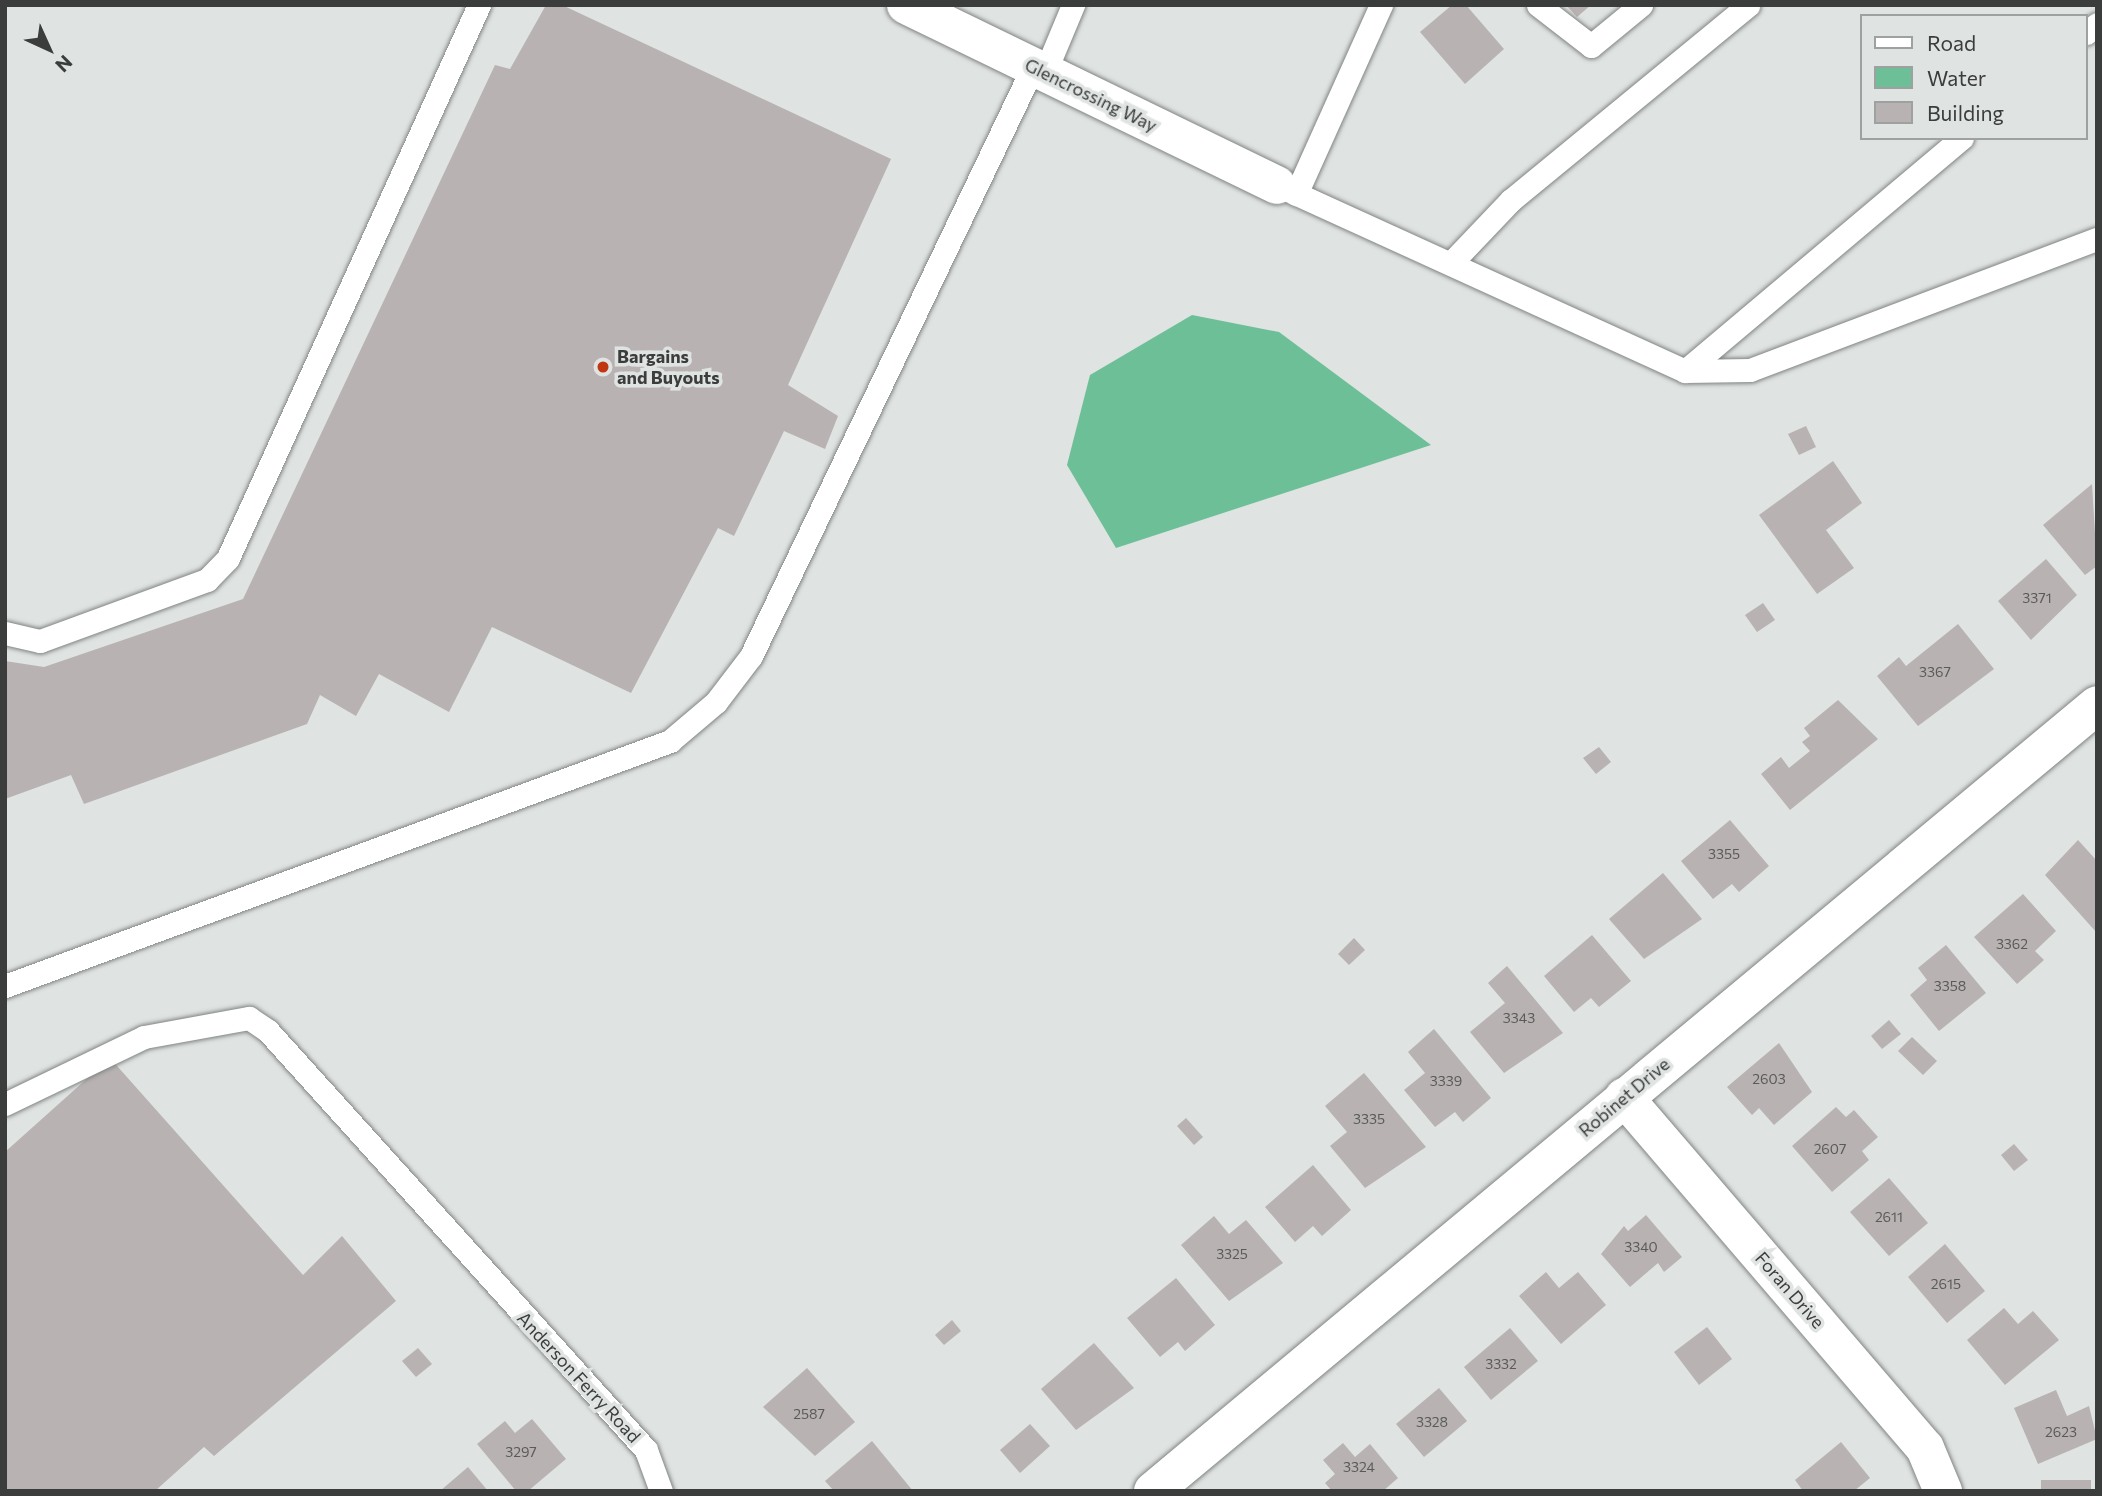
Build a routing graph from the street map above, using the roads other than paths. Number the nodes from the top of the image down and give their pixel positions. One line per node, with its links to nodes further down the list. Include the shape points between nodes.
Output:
1 (479, 5): 14 (lane, via 228,558 207,580 40,641)
2 (906, 5): 8 (street, Glencrossing Way)
3 (1073, 5): 8 (lane)
4 (1381, 5): 10 (lane)
5 (1538, 5): 6 (lane, via 1591,46)
6 (1641, 5)
7 (1748, 5): 12 (lane, via 1511,200)
8 (1039, 70): 10 (street, Glencrossing Way); 16 (lane, via 751,656 716,702 670,741)
9 (1960, 140): 13 (lane)
10 (1287, 190): 12 (lane)
11 (2097, 239): 13 (lane, via 1750,370)
12 (1451, 263): 13 (lane)
13 (1685, 371)
14 (5, 633)
15 (2097, 705): 17 (street, Robinet Drive)
16 (5, 986)
17 (1624, 1097): 20 (street, Robinet Drive); 21 (street, Foran Drive, via 1925,1448)
18 (5, 1104): 19 (lane, Anderson Ferry Road, via 144,1037 249,1018 268,1031 646,1450)
19 (661, 1491)
20 (1153, 1491)
21 (1943, 1491)

